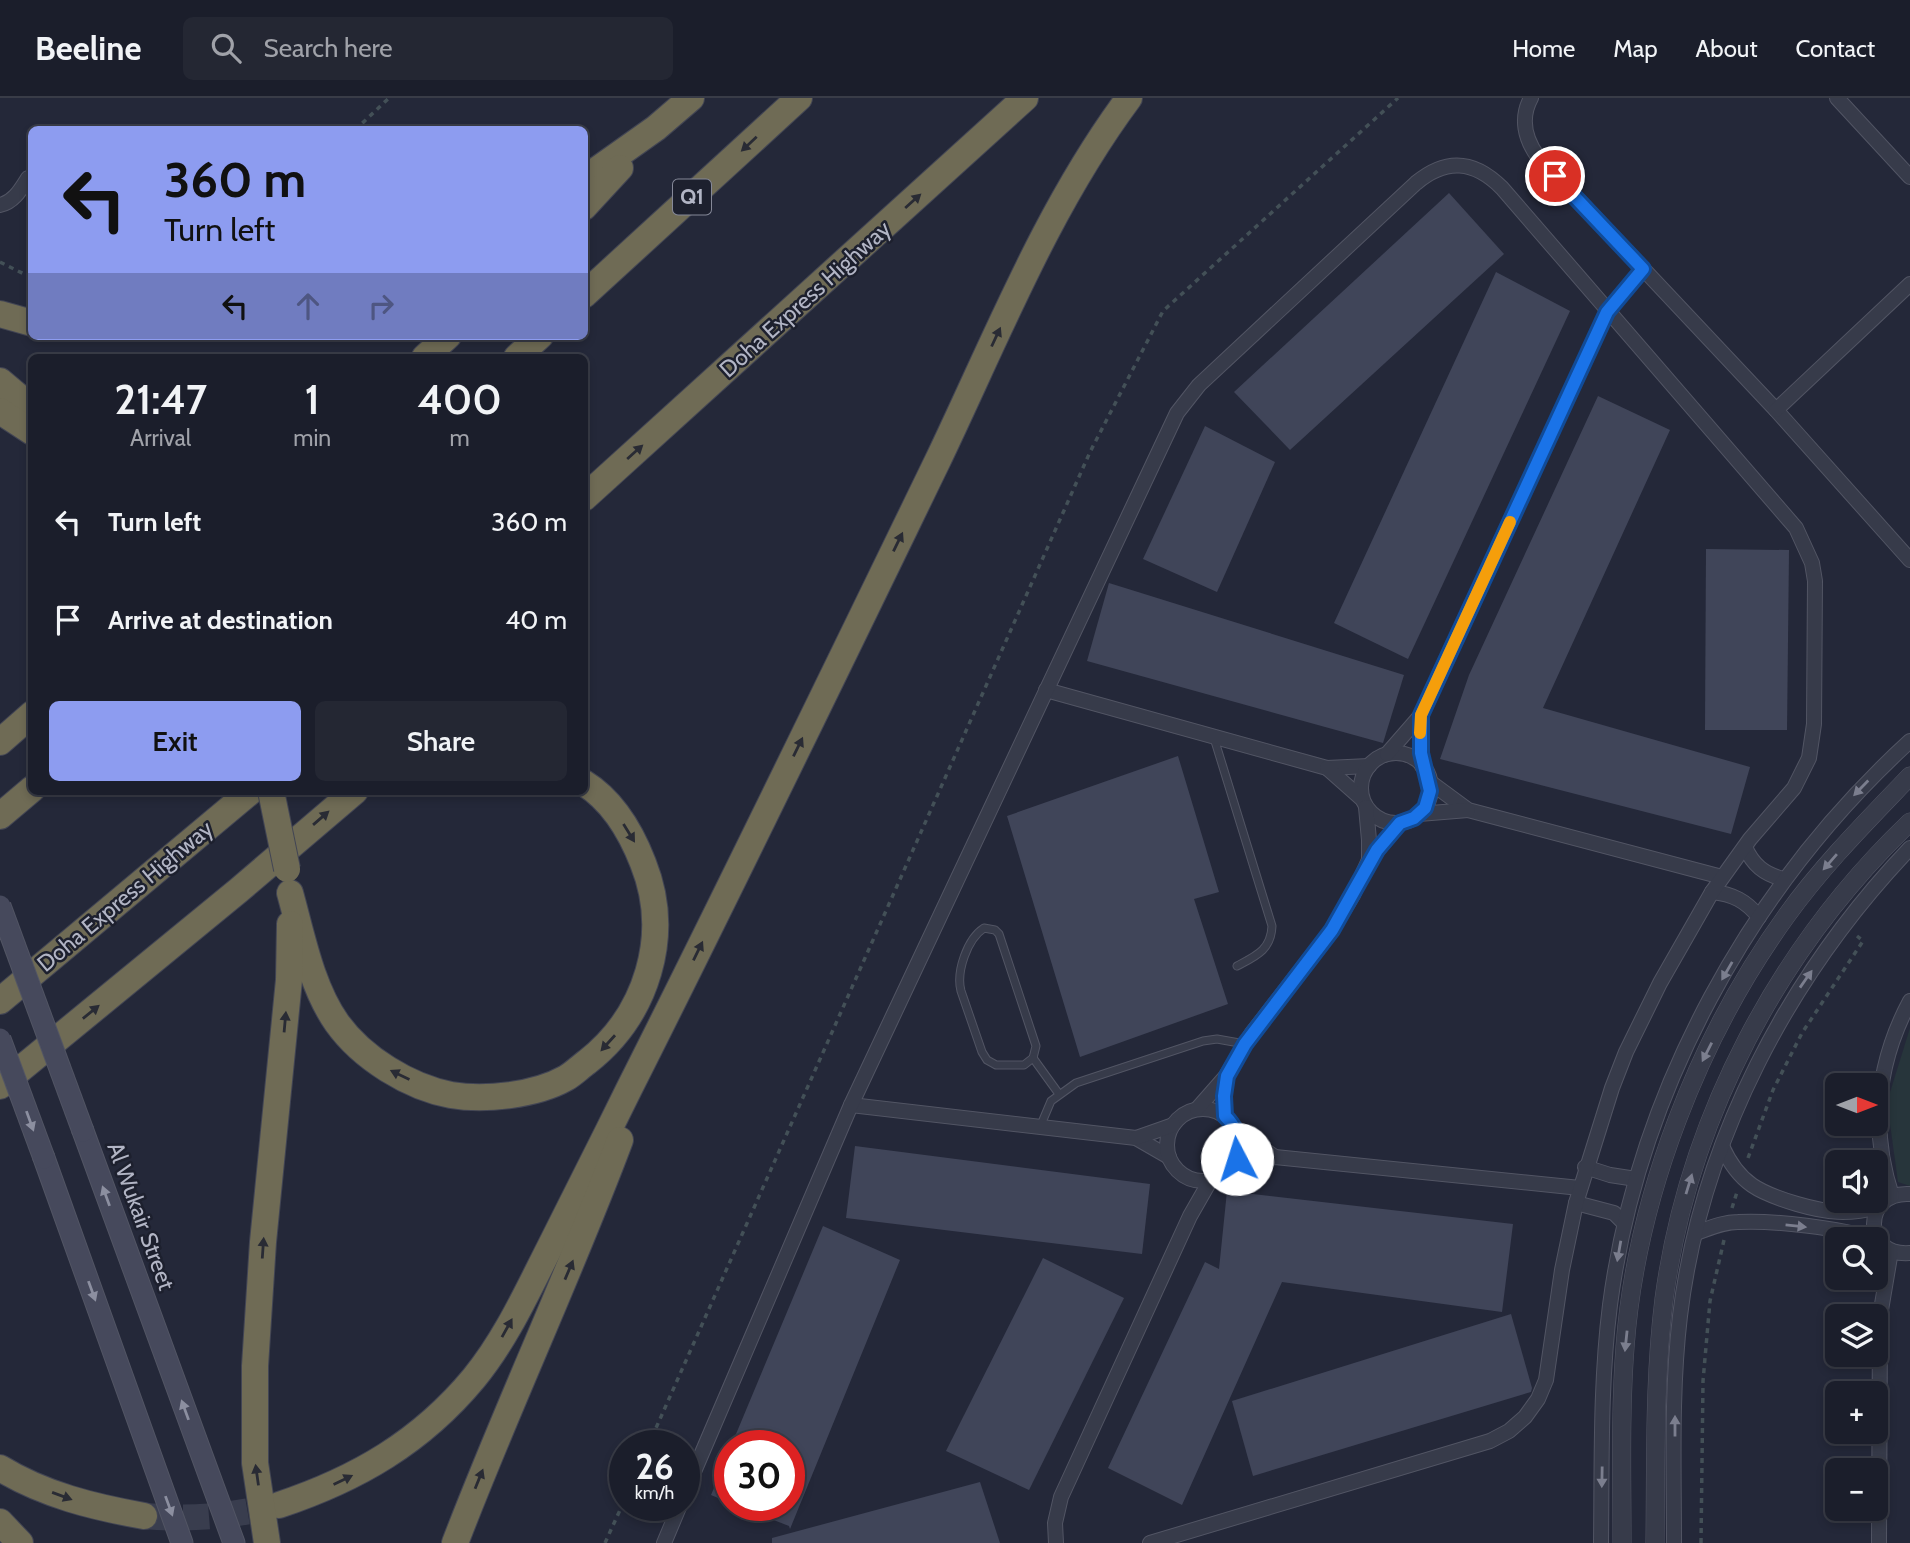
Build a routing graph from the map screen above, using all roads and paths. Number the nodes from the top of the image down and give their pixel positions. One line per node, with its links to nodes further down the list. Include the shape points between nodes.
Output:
1 (389, 98): 9 (path)
2 (691, 98): 10 (highway)
3 (799, 98): 20 (highway, Q1, one-way to 20)
4 (1025, 98): 33 (highway, Doha Express Highway, one-way to 4)
5 (1129, 98): 70 (highway, one-way to 5, via 1040,244)
6 (1398, 98): 105 (path, via 1163,311 1090,452)
7 (1531, 98): 17 (street, via 1525,125 1531,148)
8 (1838, 98): 12 (street)
9 (359, 126)
10 (656, 128): 11 (highway); 14 (highway)
11 (588, 176)
12 (1910, 177)
13 (28, 178): 15 (street, via 19,193)
14 (588, 203)
15 (0, 205)
16 (0, 262): 18 (path)
17 (1643, 269): 21 (street); 30 (street)
18 (28, 276)
19 (1910, 284): 30 (street)
20 (588, 291)
21 (1607, 312): 35 (street, via 1490,176 1460,165 1429,172 1187,398 1164,437); 36 (street); 58 (street, via 1784,513 1806,545 1812,563 1815,683 1809,758 1794,788)
22 (0, 314): 23 (highway)
23 (28, 322)
24 (444, 340): 26 (highway)
25 (536, 340): 27 (highway)
26 (428, 354)
27 (520, 354)
28 (0, 381): 29 (highway)
29 (28, 405)
30 (1776, 410): 34 (street)
31 (0, 411): 32 (highway)
32 (28, 429)
33 (588, 494)
34 (1910, 560)
35 (1046, 690): 38 (street); 77 (street)
36 (1421, 715): 41 (street); 43 (street)
37 (28, 718): 40 (highway)
38 (1214, 737): 44 (street); 67 (lane, via 1272,926 1264,950)
39 (1910, 741): 62 (street, one-way to 62, via 1838,813)
40 (0, 742)
41 (1387, 754): 42 (street); 43 (street, via 1410,756)
42 (1369, 766): 44 (street); 52 (street, via 1361,782)
43 (1422, 766): 46 (street)
44 (1327, 768): 52 (street)
45 (1910, 776): 123 (street, one-way to 123, via 1814,880 1760,953 1700,1067 1675,1128 1643,1230 1630,1305 1622,1409)
46 (1430, 782): 53 (street); 54 (street, via 1429,799)
47 (588, 786): 63 (highway, one-way to 63, via 614,809 634,839 648,875 657,919 651,968 634,1010 607,1046 566,1078 529,1091 495,1097 452,1095 390,1070 361,1049 336,1022 318,986)
48 (28, 792): 55 (highway)
49 (246, 795): 69 (highway, Doha Express Highway)
50 (272, 795): 63 (highway, bridge)
51 (350, 795): 75 (highway, one-way to 51)
52 (1364, 803): 57 (street, via 1377,818); 60 (street)
53 (1468, 810): 54 (street); 61 (street)
54 (1419, 814): 57 (street)
55 (0, 816)
56 (1910, 822): 124 (street, one-way to 56, via 1657,1377 1664,1299 1697,1158 1758,1018 1813,933)
57 (1400, 823): 60 (street)
58 (1745, 847): 61 (street); 62 (street, via 1759,869)
59 (1910, 848): 84 (street, one-way to 59, via 1752,1075 1796,995 1847,923)
60 (1368, 862): 72 (street, via 1332,930)
61 (1723, 877): 64 (street)
62 (1783, 879): 66 (street)
63 (289, 881): 116 (highway, one-way to 63, via 255,1463 255,1366 289,980)
64 (1712, 892): 66 (street, via 1739,898); 87 (street, via 1631,1041)
65 (0, 906): 115 (main road, Al Wukair Street, one-way to 65, bridge)
66 (1759, 917): 90 (street, one-way to 90, via 1687,1046)
67 (1237, 966)
68 (1910, 1000): 94 (street, via 1890,1045 1879,1098 1881,1152)
69 (0, 1001)
70 (668, 1012): 108 (highway, one-way to 70, via 369,1468 409,1441 472,1380 527,1293); 117 (highway, one-way to 70, via 592,1215)
71 (0, 1039): 114 (main road, one-way to 114, bridge)
72 (1245, 1044): 74 (street); 76 (lane, via 1217,1040 1189,1044 1083,1080)
73 (1033, 1058): 73 (lane, via 1036,1046 999,934 984,928 975,936 959,974 982,1052 996,1065 1024,1065); 76 (lane)
74 (1227, 1076): 78 (street); 79 (street)
75 (0, 1086)
76 (1059, 1094): 81 (lane)
77 (851, 1105): 81 (street); 106 (street)
78 (1197, 1109): 79 (street); 80 (street)
79 (1225, 1116): 82 (street)
80 (1173, 1125): 83 (street); 85 (street, via 1167,1140)
81 (1040, 1127): 83 (street)
82 (1237, 1131): 86 (street); 88 (street, via 1240,1150)
83 (1136, 1138): 85 (street)
84 (1723, 1146): 97 (street, via 1746,1182 1771,1196); 101 (street)
85 (1169, 1157): 89 (street)
86 (1276, 1157): 88 (street); 92 (street)
87 (1585, 1167): 90 (street); 92 (street)
88 (1232, 1168): 91 (street)
89 (1185, 1177): 91 (street); 98 (street)
90 (1636, 1179): 99 (street)
91 (1210, 1181): 98 (street)
92 (1580, 1188): 96 (street)
93 (1910, 1194): 94 (street)
94 (1892, 1196): 95 (street)
95 (1888, 1199)
96 (1576, 1203): 99 (street, via 1614,1213); 121 (street, via 1546,1380 1532,1408 1509,1431)
97 (1825, 1210)
98 (1190, 1216): 120 (street, via 1062,1497 1055,1523)
99 (1625, 1223): 122 (street, one-way to 122, via 1603,1380)
100 (1825, 1230): 101 (street, one-way to 100, via 1738,1222)
101 (1696, 1233): 125 (street, one-way to 101, via 1676,1359)
102 (1888, 1249): 103 (street)
103 (1891, 1251): 104 (street); 126 (street, via 1880,1316)
104 (1910, 1253)
105 (656, 1430)
106 (700, 1458)
107 (0, 1468): 109 (highway, one-way to 109, via 78,1502)
108 (279, 1505)
109 (144, 1516)
110 (615, 1521): 118 (path)
111 (673, 1521): 119 (street)
112 (0, 1522): 113 (highway)
113 (20, 1543)
114 (182, 1543)
115 (234, 1543)
116 (267, 1543)
117 (455, 1543)
118 (605, 1543)
119 (664, 1543)
120 (1056, 1543)
121 (1150, 1543)
122 (1601, 1543)
123 (1622, 1543)
124 (1655, 1543)
125 (1674, 1543)
126 (1879, 1543)

